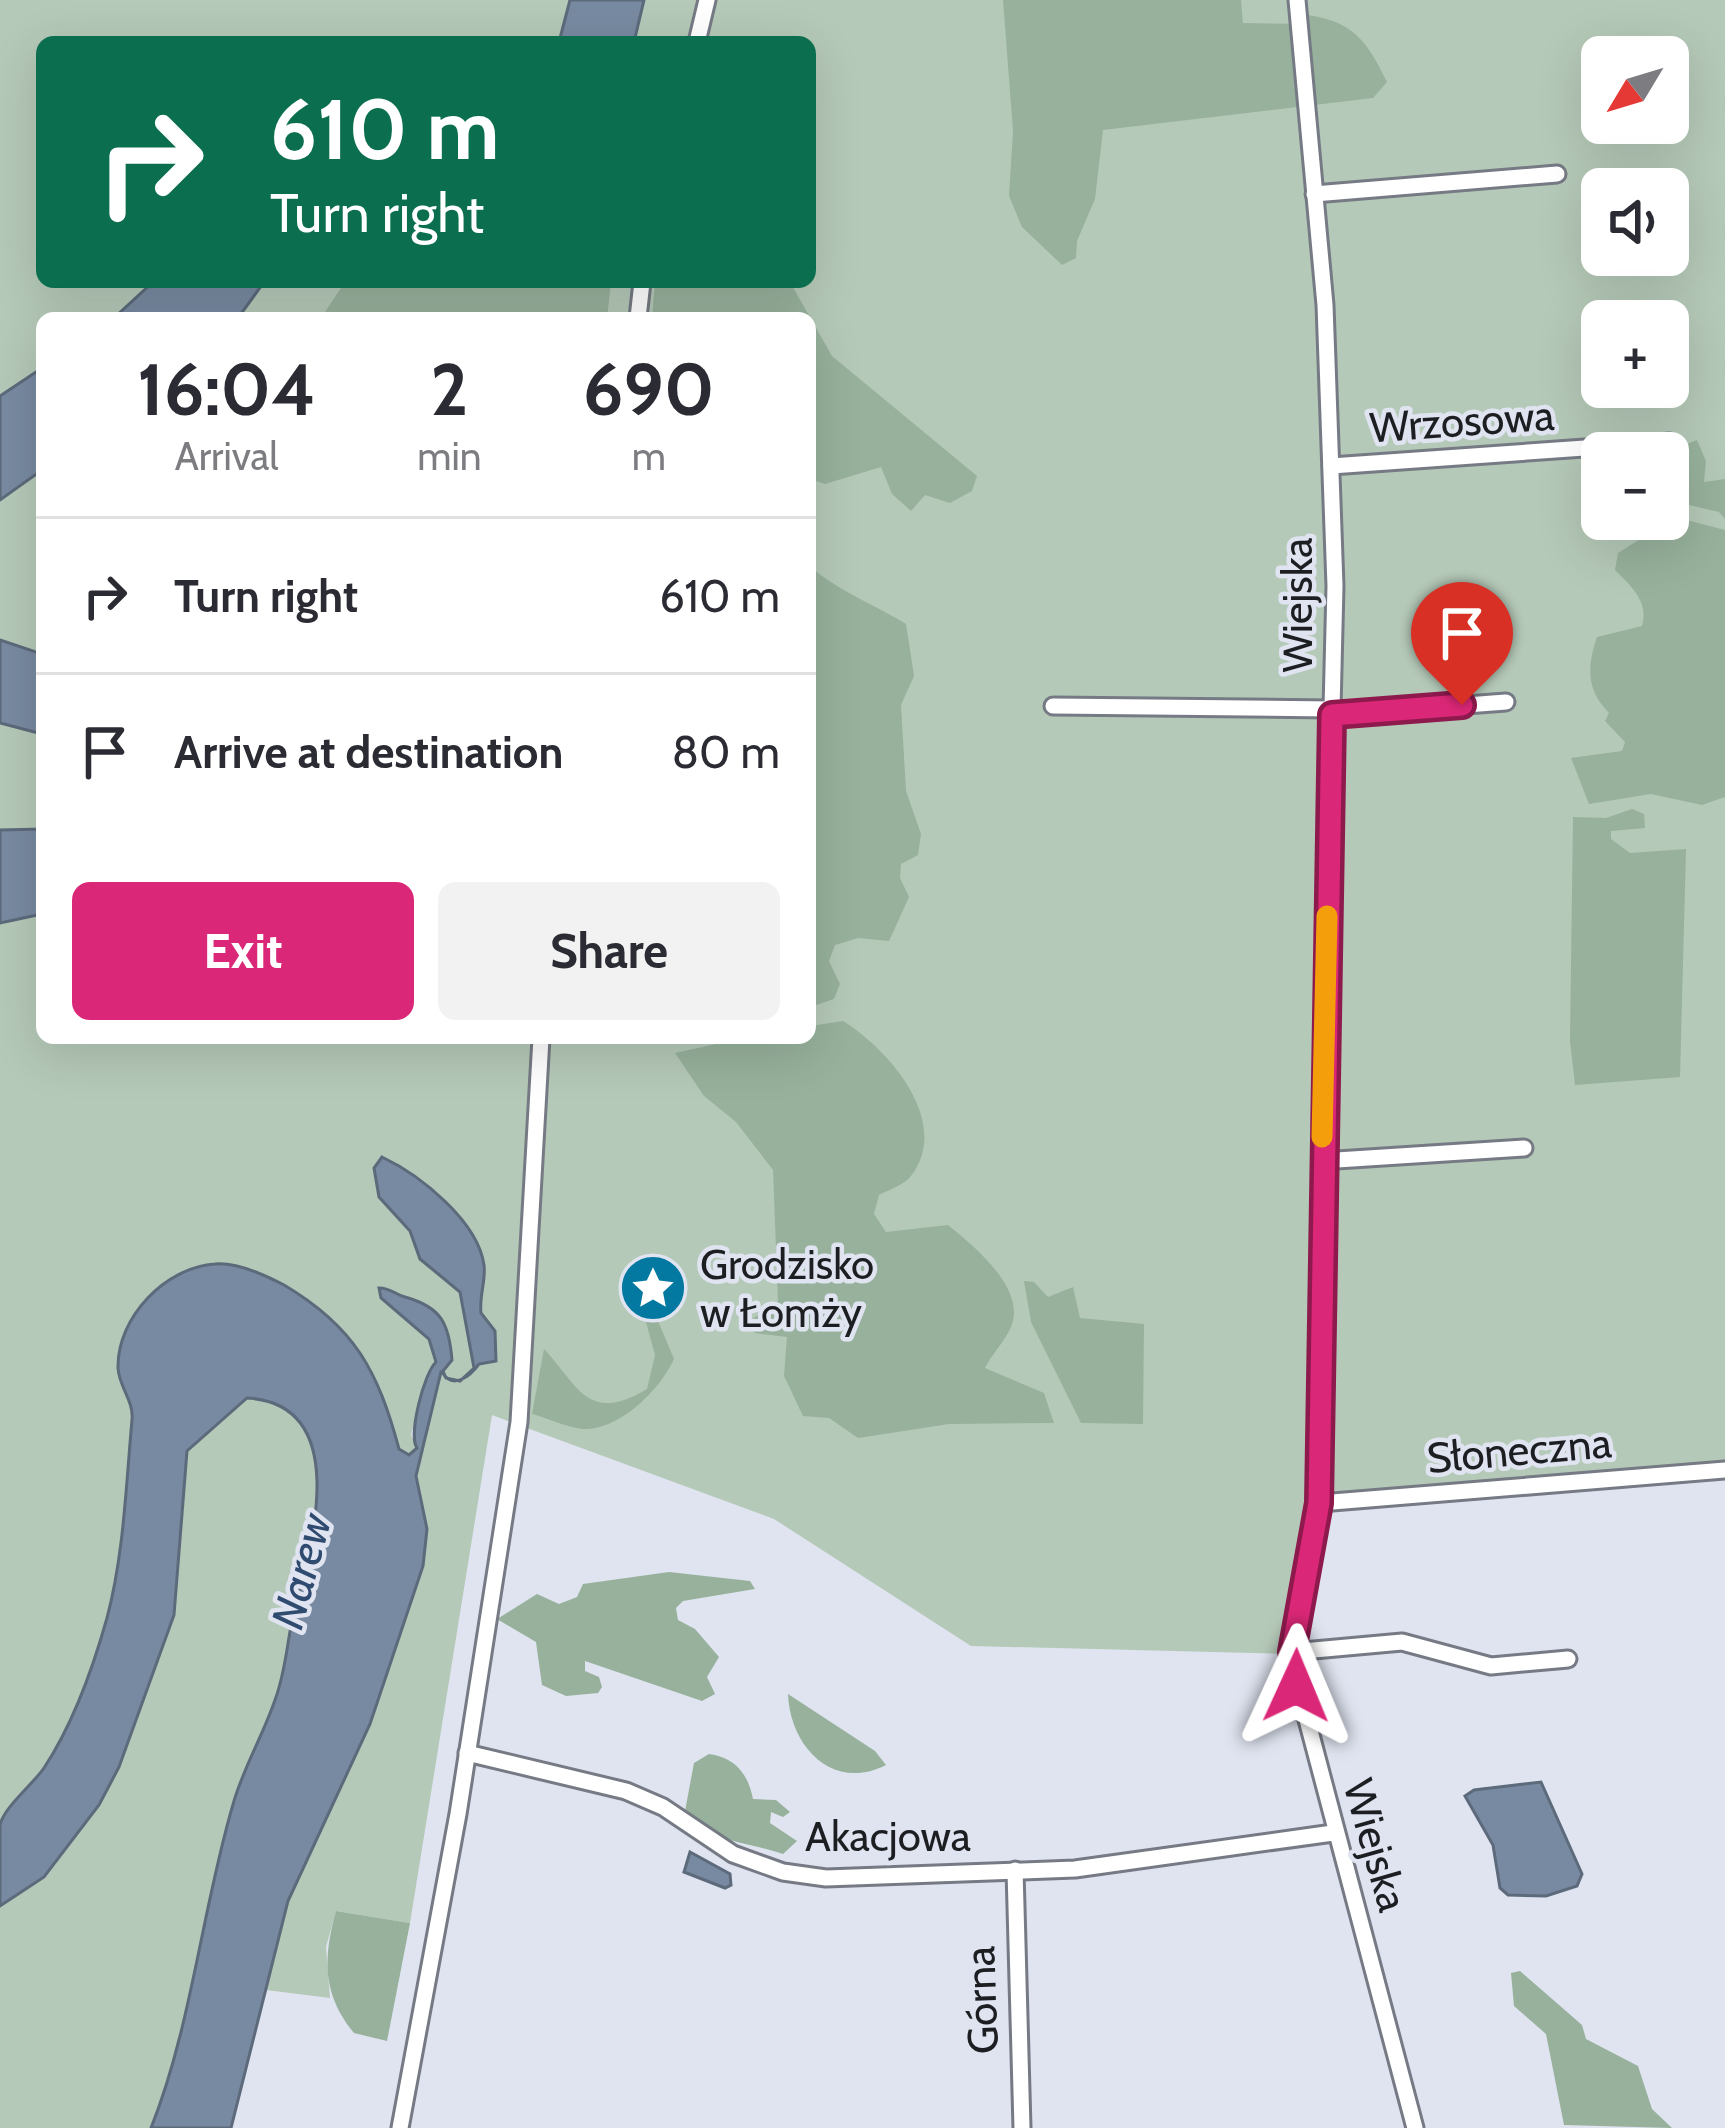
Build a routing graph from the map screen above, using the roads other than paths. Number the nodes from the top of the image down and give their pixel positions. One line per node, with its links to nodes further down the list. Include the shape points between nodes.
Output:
1 (706, 0): 3 (street)
2 (1297, 0): 5 (street, Wiejska)
3 (698, 36)
4 (1557, 174): 5 (street)
5 (1314, 194): 7 (street, Wiejska)
6 (1581, 448): 7 (street, Wrzosowa)
7 (1330, 466): 10 (street, Wiejska)
8 (1506, 702): 10 (street)
9 (1053, 706): 10 (street)
10 (1332, 712): 13 (street, Wiejska)
11 (541, 1044): 18 (street, via 519,1422)
12 (1524, 1148): 13 (street)
13 (1321, 1161): 15 (street, Wiejska)
14 (1725, 1470): 15 (street, Słoneczna)
15 (1319, 1503): 16 (street, Wiejska)
16 (1292, 1652): 17 (street, via 1402,1642 1477,1664); 19 (street, Wiejska)
17 (1568, 1659)
18 (467, 1753): 20 (street, Akacjowa, via 648,1798 713,1844 783,1872 826,1878); 21 (street)
19 (1333, 1833): 20 (street, Akacjowa, via 1075,1870); 23 (street, Wiejska)
20 (1015, 1870): 22 (street, Górna)
21 (400, 2128)
22 (1022, 2128)
23 (1414, 2128)

